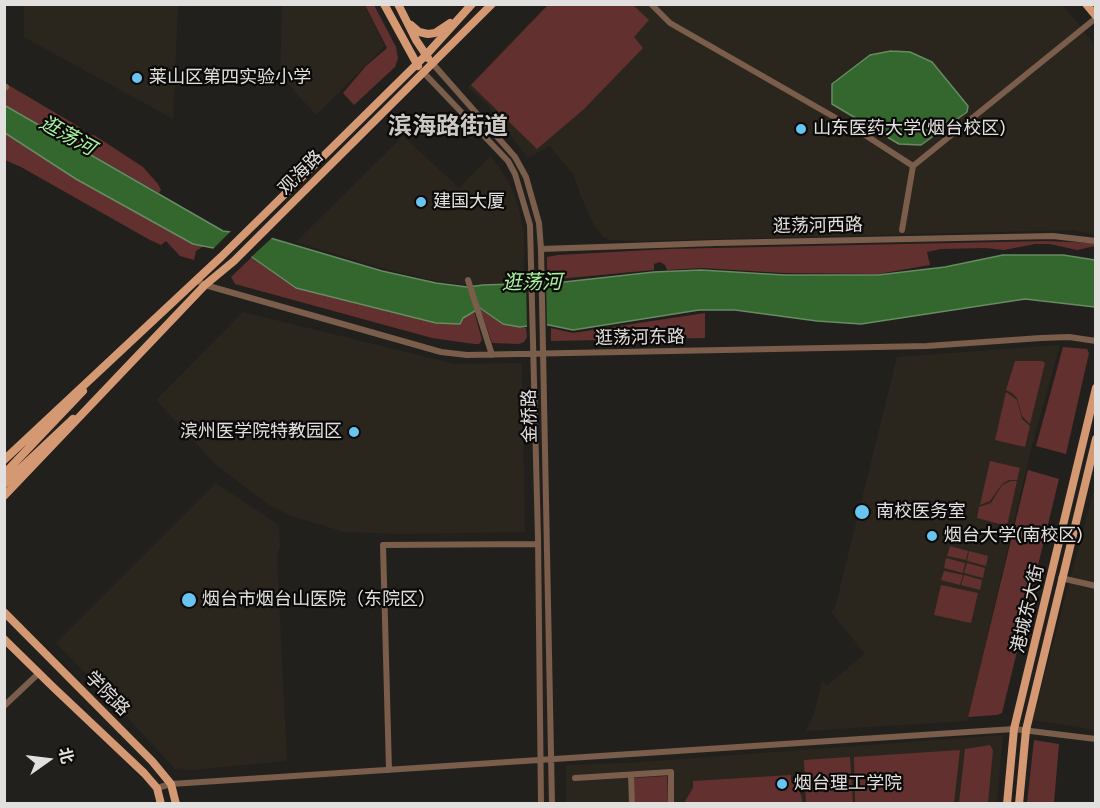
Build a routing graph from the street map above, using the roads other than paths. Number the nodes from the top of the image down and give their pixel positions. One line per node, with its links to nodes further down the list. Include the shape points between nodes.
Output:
1 (384, 4): 11 (main road)
2 (398, 4): 9 (main road)
3 (472, 4): 8 (main road, 观海路)
4 (492, 4): 12 (main road, 观海路)
5 (651, 4): 14 (street, via 670,23)
6 (1086, 4): 7 (main road)
7 (1095, 17): 14 (street)
8 (459, 18): 9 (main road, via 428,34 419,32); 10 (main road, 观海路)
9 (405, 19): 10 (main road)
10 (426, 55): 11 (main road, 观海路); 12 (main road)
11 (416, 64): 13 (main road); 18 (main road, 观海路)
12 (433, 64): 13 (main road, 观海路); 17 (street, 金桥路, via 515,157 532,195)
13 (424, 73): 20 (main road, 观海路); 24 (street, 金桥路, via 496,147 515,174 530,225)
14 (913, 166): 15 (street)
15 (902, 230)
16 (1095, 240): 17 (street, 逛荡河西路, via 1041,237)
17 (541, 249): 25 (street, 金桥路)
18 (196, 280): 20 (street, 逛荡河东路); 22 (main road, 观海路)
19 (468, 280): 23 (street)
20 (205, 285): 23 (street, 逛荡河东路, via 441,352); 26 (main road, 观海路)
21 (1095, 341): 25 (street, 逛荡河东路, via 1041,338 927,346)
22 (122, 351): 29 (main road, 观海路); 32 (main road, 观海路)
23 (492, 355): 24 (street, 逛荡河东路)
24 (533, 355): 25 (street, 逛荡河东路); 35 (street, 金桥路)
25 (544, 355): 45 (street, 金桥路)
26 (131, 363): 33 (main road, 观海路); 34 (main road, 观海路)
27 (1095, 388): 30 (main road, 港城东大街)
28 (1095, 440): 31 (main road, 港城东大街)
29 (4, 460)
30 (1077, 469): 31 (main road); 42 (main road, 港城东大街)
31 (1088, 471): 36 (main road, 港城东大街)
32 (4, 474)
33 (4, 484)
34 (4, 496)
35 (538, 544): 46 (street, 金桥路); 47 (street, via 383,545)
36 (1061, 578): 37 (street); 43 (main road, 港城东大街)
37 (1095, 586)
38 (4, 612): 50 (main road, 学院路, via 152,760)
39 (4, 639): 40 (main road, 学院路)
40 (39, 673): 41 (street); 51 (main road, 学院路)
41 (4, 706)
42 (1014, 729): 43 (street); 45 (street); 58 (main road, 港城东大街)
43 (1026, 730): 44 (street); 59 (main road, 港城东大街)
44 (1095, 740)
45 (551, 760): 46 (street); 55 (street, 金桥路)
46 (540, 761): 47 (street); 54 (street, 金桥路)
47 (389, 770): 50 (street)
48 (631, 775): 49 (street); 56 (street); 57 (street, via 671,772)
49 (575, 778)
50 (171, 784): 51 (street); 53 (main road, 学院路)
51 (157, 788): 52 (main road)
52 (160, 804)
53 (176, 804)
54 (541, 804)
55 (552, 804)
56 (632, 804)
57 (671, 804)
58 (1007, 804)
59 (1019, 804)

